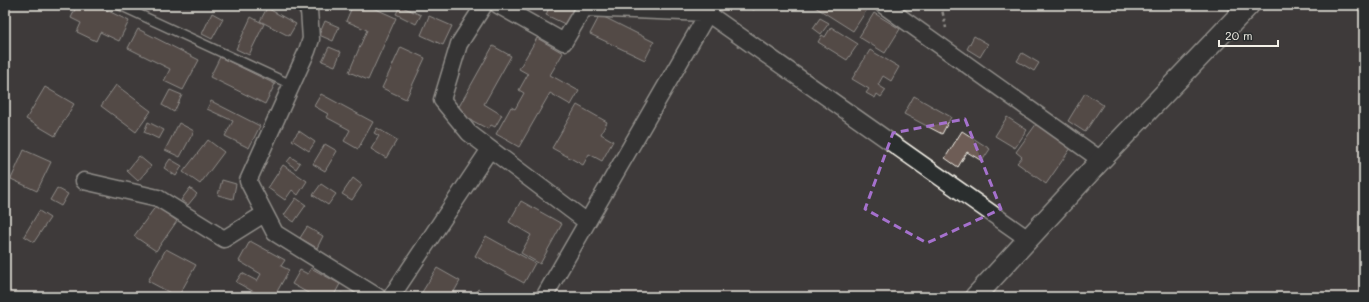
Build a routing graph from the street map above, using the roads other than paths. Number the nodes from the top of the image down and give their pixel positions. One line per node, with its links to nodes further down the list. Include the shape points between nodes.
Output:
1 (118, 5): 8 (lane)
2 (484, 5): 9 (street, via 459,44 442,100 469,133)
3 (498, 5): 7 (street, via 564,42 584,8)
4 (883, 5): 10 (street)
5 (1249, 5): 10 (street)
6 (309, 7): 8 (street, via 311,39)
7 (709, 9): 13 (street); 14 (street)
8 (292, 85): 12 (street, via 248,181)
9 (490, 149): 13 (street); 16 (street)
10 (1101, 160): 14 (street)
11 (84, 181): 12 (street, via 158,198 224,239)
12 (264, 214): 15 (street, via 275,233)
13 (587, 222): 17 (street)
14 (1028, 239): 18 (street)
15 (378, 297)
16 (391, 297)
17 (544, 297)
18 (975, 297)

